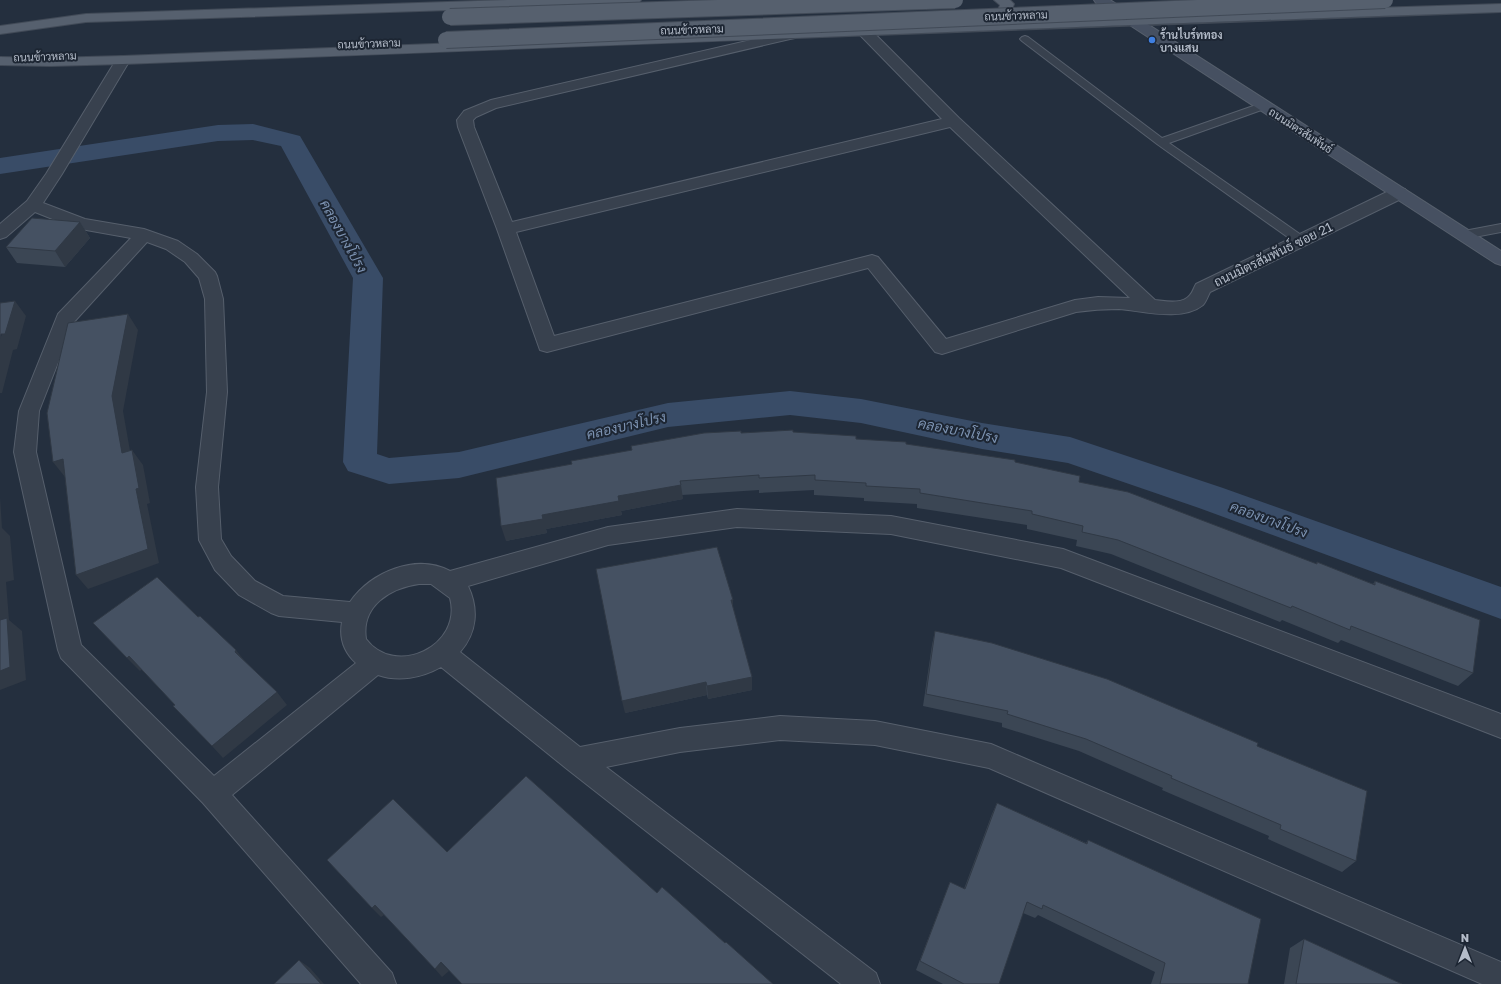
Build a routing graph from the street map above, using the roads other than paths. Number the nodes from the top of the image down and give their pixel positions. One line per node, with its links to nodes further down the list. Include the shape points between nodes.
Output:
1 (634, 0): 14 (main road, via 86,18)
2 (736, 0): 18 (main road, via 767,7 775,14 771,22 761,27)
3 (955, 0): 16 (main road, ถนนข้าวหลาม, bridge)
4 (1001, 0): 13 (main road, via 1007,4 1006,12 996,17 977,24)
5 (1101, 0): 12 (street, ถนนมิตรสัมพันธ์)
6 (1169, 0): 11 (main road, via 1206,12)
7 (1385, 0): 20 (main road, ถนนข้าวหลาม, bridge)
8 (1410, 0): 9 (main road, via 1426,6)
9 (1473, 8): 10 (main road); 11 (main road)
10 (1501, 8)
11 (1242, 16): 12 (main road)
12 (1131, 20): 13 (main road); 23 (street, ถนนมิตรสัมพันธ์)
13 (938, 29): 15 (main road)
14 (0, 30)
15 (865, 32): 17 (main road); 24 (street)
16 (0, 34)
17 (790, 36): 18 (main road); 29 (street, via 491,105 470,114 465,120 466,127)
18 (702, 38): 21 (main road)
19 (1025, 38): 25 (lane)
20 (0, 58)
21 (123, 60): 22 (main road); 27 (street)
22 (0, 61)
23 (1263, 106): 25 (lane); 26 (street, ถนนมิตรสัมพันธ์)
24 (953, 121): 29 (street); 35 (street)
25 (1161, 142): 33 (lane)
26 (1399, 193): 32 (street, ถนนมิตรสัมพันธ์); 33 (street, ถนนมิตรสัมพันธ์ ซอย 21)
27 (33, 205): 30 (street); 31 (street, via 81,224)
28 (1501, 228): 32 (lane)
29 (506, 229): 35 (street, ถนนมิตรสัมพันธ์ ซอย 21, via 548,345 872,261 942,347 1075,306 1118,302)
30 (0, 233)
31 (144, 235): 37 (street, via 172,245 191,258 208,276 214,299 217,392 207,487 210,540 223,563 246,588 279,606); 42 (street, via 65,319 30,411 25,452 70,650)
32 (1464, 235): 34 (street, ถนนมิตรสัมพันธ์)
33 (1300, 240): 35 (street, ถนนมิตรสัมพันธ์ ซอย 21, via 1203,288 1197,300 1187,306)
34 (1501, 258)
35 (1151, 307)
36 (448, 582): 37 (street, via 433,574 414,574 395,579 365,599); 38 (street, via 459,592 464,607 463,623 455,639); 40 (street, via 608,536 737,518 891,525 1063,559)
37 (356, 613): 39 (street, via 354,642 362,654)
38 (442, 653): 39 (street, via 426,663 408,668 390,668); 41 (street)
39 (374, 663): 42 (street)
40 (1501, 726)
41 (576, 760): 43 (street, via 680,740 780,728 875,733 991,756); 45 (street)
42 (213, 794): 44 (street)
43 (1501, 977)
44 (381, 984)
45 (864, 984)

